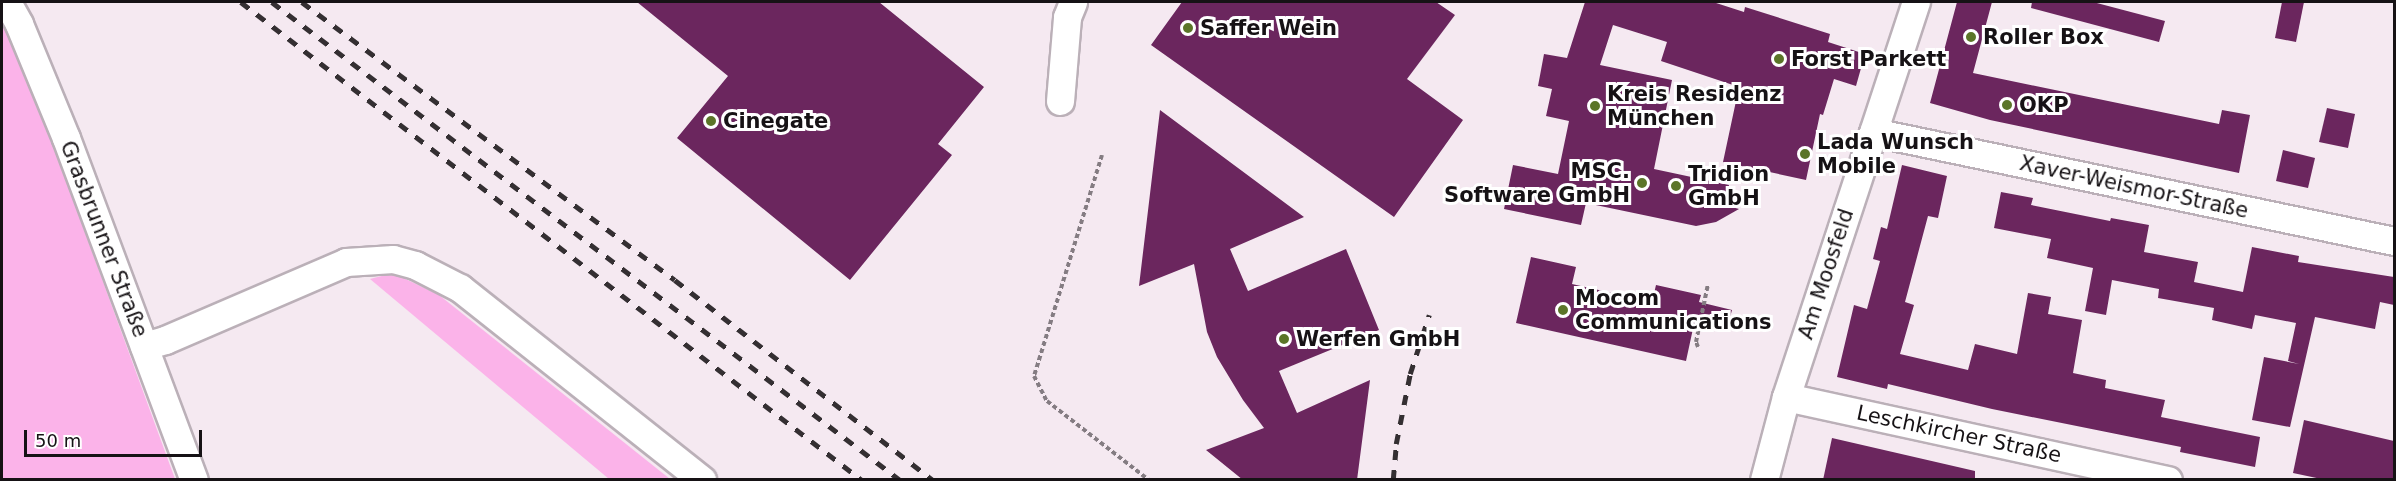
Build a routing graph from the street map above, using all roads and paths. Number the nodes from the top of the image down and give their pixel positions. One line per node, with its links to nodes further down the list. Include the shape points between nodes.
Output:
1 (7, 2): 9 (street, Grasbrunner Straße, via 38,68)
2 (1073, 2): 4 (street, via 1067,17)
3 (1916, 2): 5 (street, Am Moosfeld)
4 (1060, 101)
5 (1873, 132): 7 (street, Xaver-Weismor-Straße); 11 (street, Am Moosfeld)
6 (1102, 155): 14 (path, via 1034,376 1047,401)
7 (2394, 241)
8 (1708, 284): 10 (path)
9 (144, 346): 12 (street, Grasbrunner Straße); 13 (street, via 346,262 393,259 415,265 460,288)
10 (1698, 347)
11 (1786, 397): 15 (street, Am Moosfeld); 16 (street, Leschkircher Straße)
12 (194, 480)
13 (702, 480)
14 (1149, 480)
15 (1764, 480)
16 (2168, 480)

